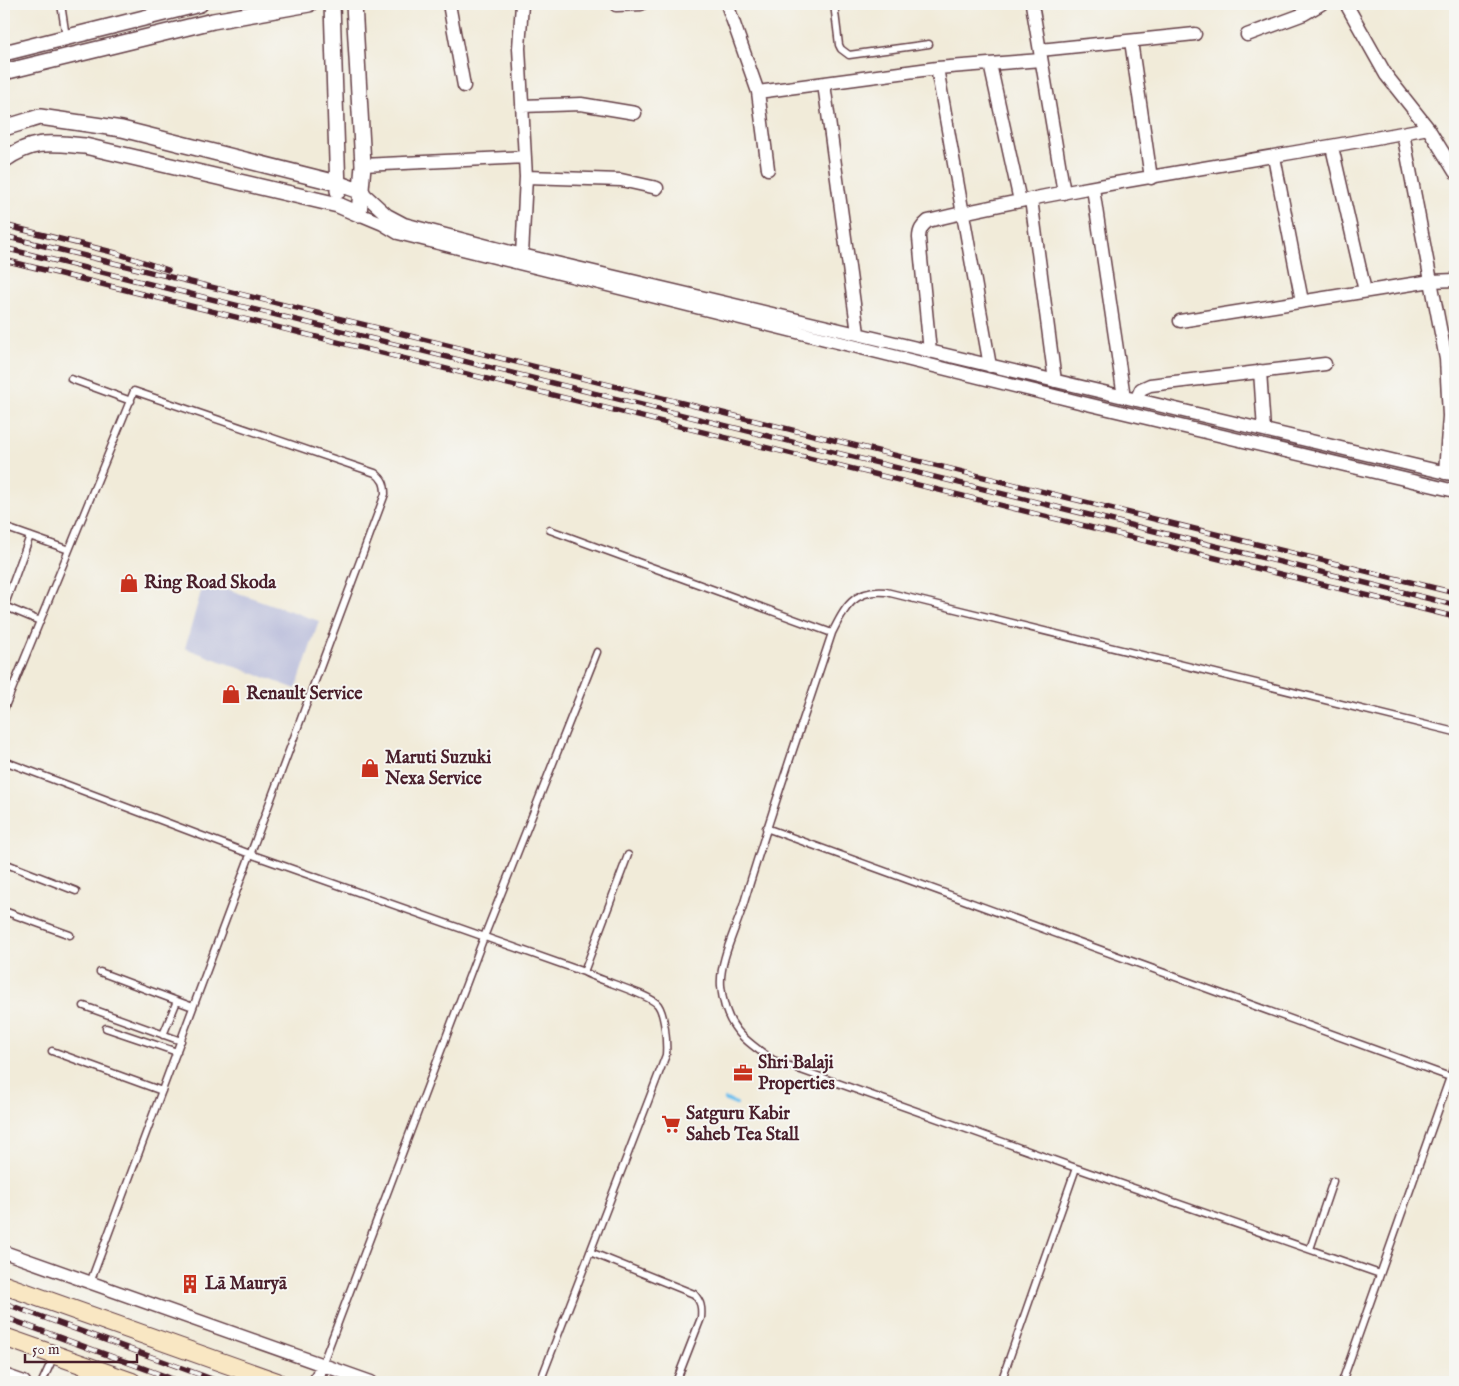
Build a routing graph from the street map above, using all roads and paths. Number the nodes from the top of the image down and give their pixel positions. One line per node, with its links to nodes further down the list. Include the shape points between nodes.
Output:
1 (61, 4): 17 (lane)
2 (200, 4): 17 (street)
3 (310, 4): 24 (street, via 214,21)
4 (332, 4): 42 (street)
5 (354, 4): 37 (street)
6 (449, 4): 26 (street)
7 (522, 4): 28 (street, via 519,48)
8 (640, 4): 14 (street)
9 (727, 4): 27 (street)
10 (834, 4): 19 (lane, via 839,45 848,55)
11 (1032, 4): 21 (street)
12 (1321, 4): 16 (street, via 1304,14)
13 (1346, 4): 31 (street, via 1386,75)
14 (616, 5)
15 (1195, 34): 18 (street)
16 (1247, 35)
17 (66, 37): 20 (street)
18 (1131, 41): 21 (street); 41 (street)
19 (929, 44)
20 (4, 53)
21 (1040, 55): 22 (street); 46 (street)
22 (990, 64): 23 (street); 47 (street)
23 (937, 68): 25 (street); 49 (street)
24 (4, 72)
25 (824, 84): 27 (street); 57 (street)
26 (464, 86)
27 (758, 92): 38 (street)
28 (522, 106): 29 (street, via 581,104); 34 (street)
29 (635, 113)
30 (4, 128): 42 (street, via 40,117 122,129)
31 (1428, 128): 32 (street); 39 (street)
32 (1403, 133): 33 (street); 53 (street)
33 (1332, 147): 35 (street); 54 (street)
34 (525, 157): 37 (street); 40 (street)
35 (1274, 157): 41 (street); 55 (street)
36 (4, 160): 48 (street, via 19,149 48,143 85,146)
37 (362, 165): 45 (street)
38 (768, 169)
39 (1455, 172)
40 (526, 177): 43 (street, via 621,180); 51 (street)
41 (1151, 178): 44 (street)
42 (337, 183): 45 (street); 48 (street)
43 (657, 188)
44 (1094, 188): 46 (street); 64 (street)
45 (362, 192): 50 (street); 51 (street, via 387,215 404,224)
46 (1064, 193): 47 (street)
47 (1026, 200): 49 (street); 63 (street)
48 (338, 205): 50 (street)
49 (963, 213): 58 (street, via 928,221 919,232); 60 (street)
50 (359, 214): 68 (street, via 398,233 1073,401)
51 (522, 255): 57 (street)
52 (1455, 280): 53 (street)
53 (1431, 281): 54 (street); 67 (street, via 1447,369)
54 (1365, 291): 55 (street)
55 (1302, 301): 56 (street)
56 (1180, 321)
57 (858, 334): 58 (street)
58 (930, 352): 60 (street)
59 (1325, 364): 61 (street)
60 (990, 366): 63 (street)
61 (1260, 372): 64 (street, via 1150,384); 66 (street)
62 (71, 379): 65 (lane)
63 (1055, 381): 64 (street)
64 (1130, 399): 66 (street)
65 (131, 401): 72 (lane); 81 (lane, via 134,391 375,473 385,485 385,494)
66 (1264, 430): 67 (street)
67 (1450, 474)
68 (1455, 491)
69 (4, 527): 71 (lane)
70 (550, 530): 75 (lane)
71 (30, 536): 72 (lane); 73 (lane)
72 (69, 550): 74 (lane)
73 (4, 606): 74 (lane)
74 (40, 621): 77 (lane)
75 (832, 633): 78 (lane, via 845,609 856,598 871,590 886,592); 80 (lane)
76 (597, 652): 87 (lane)
77 (4, 709)
78 (1455, 732)
79 (4, 761): 81 (lane)
80 (766, 828): 99 (lane); 101 (lane, via 724,959 721,984 731,1024 749,1043 773,1060)
81 (250, 854): 87 (lane); 92 (lane)
82 (628, 855): 89 (lane)
83 (4, 863): 84 (lane)
84 (76, 891)
85 (4, 911): 86 (lane)
86 (70, 935)
87 (484, 938): 89 (lane); 111 (lane)
88 (100, 972): 90 (lane)
89 (584, 972): 105 (lane, via 654,1001 659,1006 667,1045 666,1055)
90 (177, 1001): 92 (lane); 94 (lane)
91 (84, 1006): 94 (lane)
92 (193, 1007): 95 (lane)
93 (106, 1028): 97 (lane)
94 (163, 1035): 95 (lane)
95 (181, 1041): 97 (lane)
96 (52, 1051): 100 (lane)
97 (176, 1052): 100 (lane)
98 (1455, 1063): 99 (lane)
99 (1450, 1077): 106 (lane)
100 (162, 1091): 107 (lane)
101 (1076, 1168): 103 (lane); 121 (lane)
102 (1333, 1181): 103 (lane)
103 (1310, 1249): 106 (lane)
104 (4, 1252): 107 (street)
105 (590, 1252): 119 (lane); 120 (lane, via 694,1294 700,1301 701,1318)
106 (1380, 1274): 122 (lane)
107 (90, 1283): 111 (street)
108 (4, 1286): 116 (main road)
109 (4, 1337): 110 (main road)
110 (55, 1355): 114 (lane); 115 (main road)
111 (322, 1365): 117 (street); 118 (street)
112 (4, 1375): 113 (street)
113 (24, 1382)
114 (42, 1382)
115 (132, 1382)
116 (277, 1382)
117 (316, 1382)
118 (371, 1382)
119 (540, 1382)
120 (676, 1382)
121 (1000, 1382)
122 (1342, 1382)

